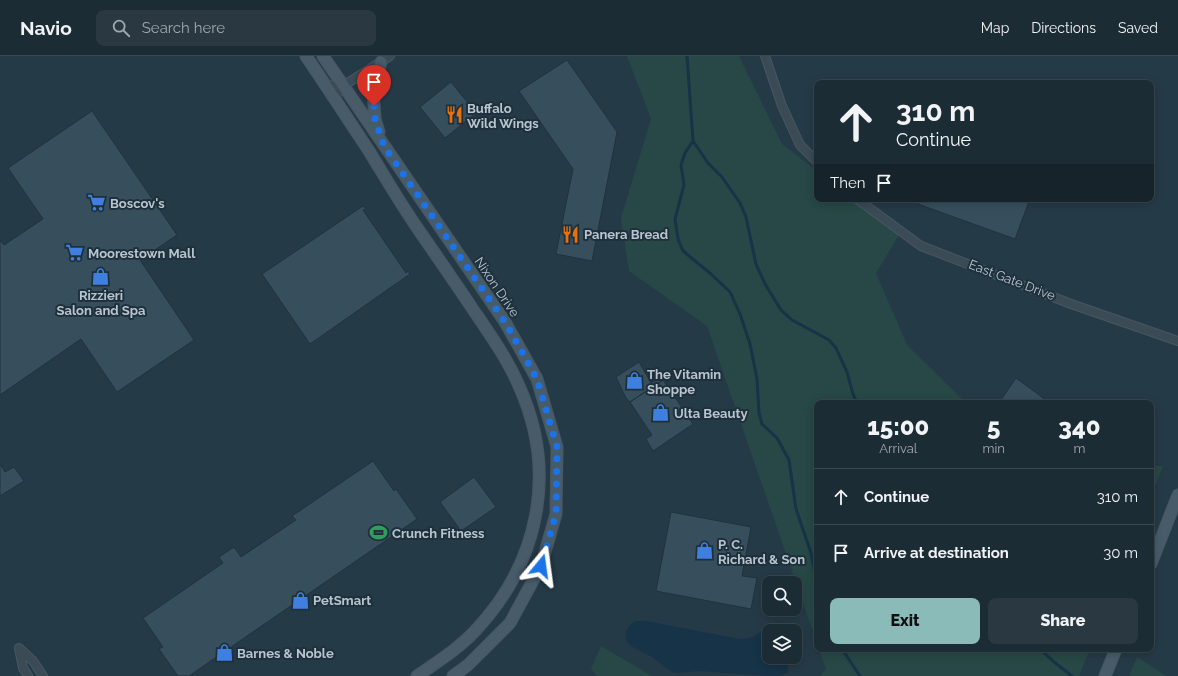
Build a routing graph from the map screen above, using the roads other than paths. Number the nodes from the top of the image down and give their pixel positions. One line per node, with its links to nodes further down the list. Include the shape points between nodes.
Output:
1 (306, 56): 5 (street)
2 (323, 56): 6 (street, Nixon Drive)
3 (765, 56): 9 (street, via 782,106 800,145)
4 (386, 59): 6 (street); 8 (street, via 373,90 375,119)
5 (326, 85): 6 (street); 7 (street)
6 (344, 86): 7 (street); 8 (street, Nixon Drive)
7 (334, 98): 17 (street, via 509,365 528,407 538,452 536,517 524,559 514,579 474,632 458,647)
8 (384, 146): 18 (street, Nixon Drive, via 505,322 534,372 557,447 556,514 541,566 510,623 468,665)
9 (814, 159)
10 (861, 202): 11 (street, East Gate Drive, via 921,246 1071,304)
11 (1178, 341)
12 (1178, 495): 13 (street)
13 (1154, 556)
14 (1115, 652): 19 (street)
15 (28, 676): 16 (street, via 23,668 19,648 33,661)
16 (43, 676)
17 (417, 676)
18 (453, 676)
19 (1105, 676)

